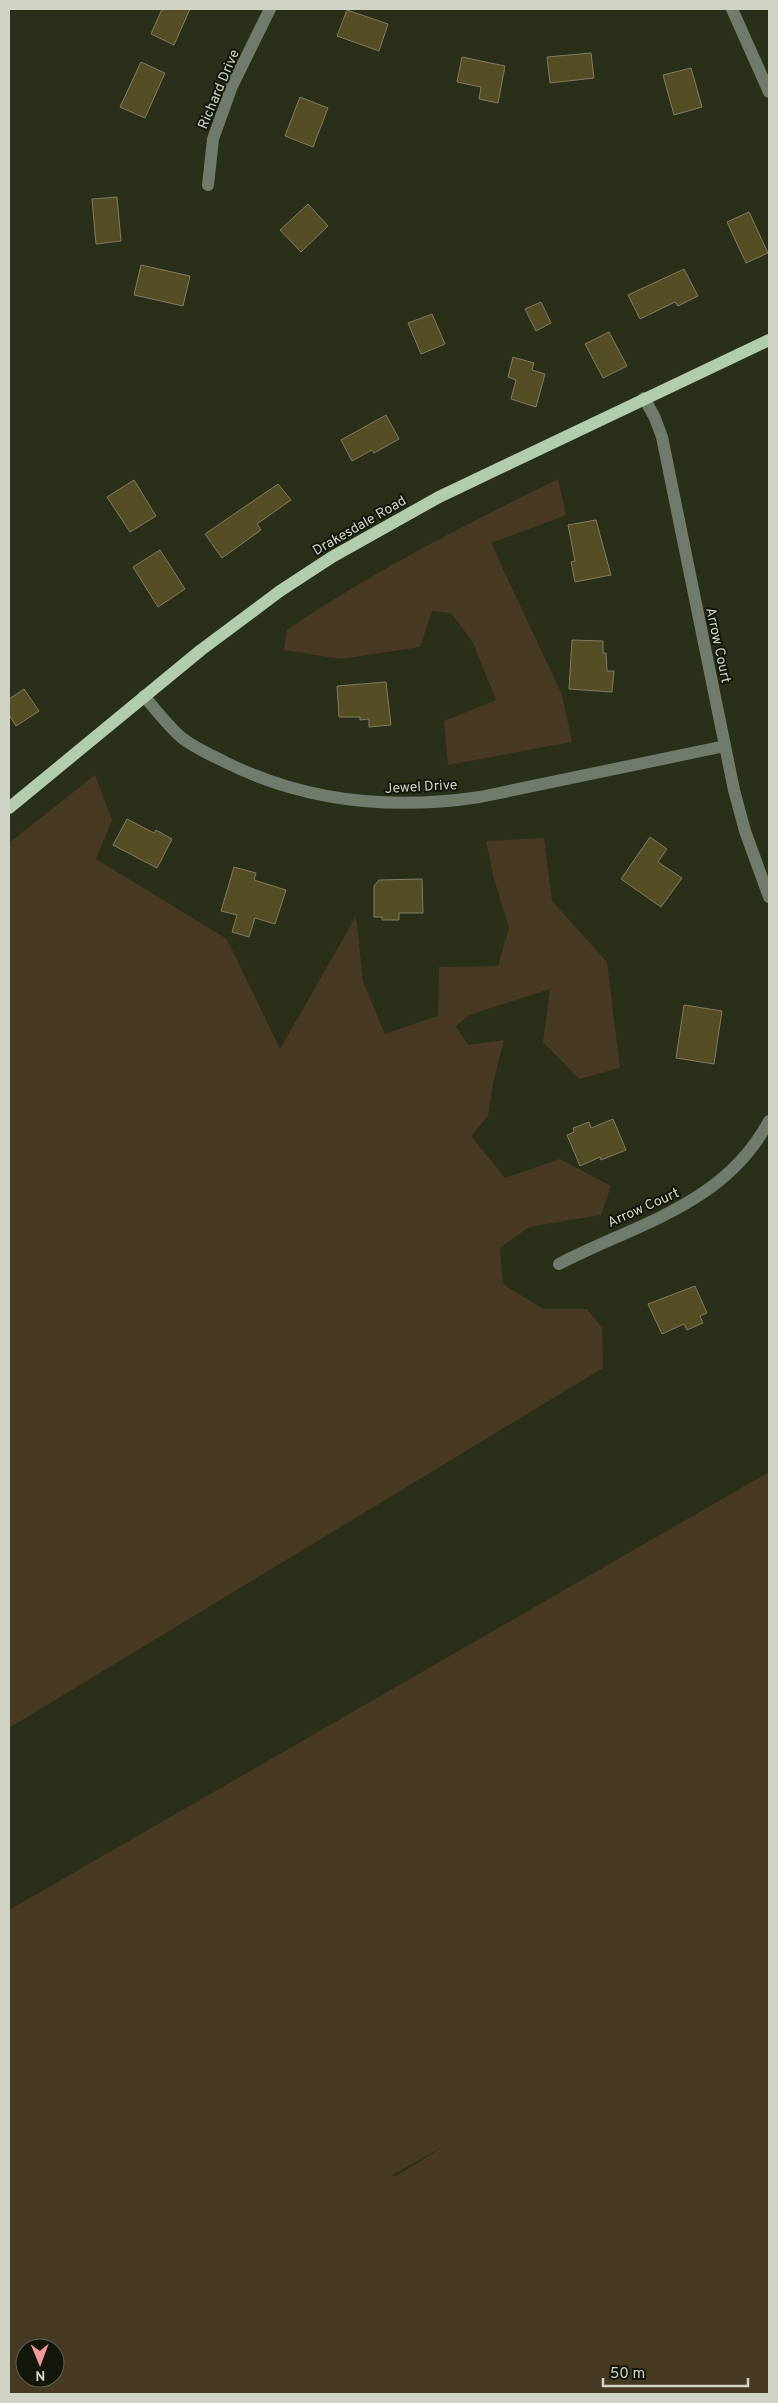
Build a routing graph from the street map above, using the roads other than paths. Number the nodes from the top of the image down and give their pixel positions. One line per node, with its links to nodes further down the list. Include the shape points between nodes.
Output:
1 (270, 9): 4 (street, Richard Drive, via 232,86 213,140)
2 (732, 9): 3 (street)
3 (769, 92)
4 (208, 185)
5 (769, 340): 6 (main road, Drakesdale Road)
6 (644, 398): 7 (main road, Drakesdale Road, via 464,484 365,537 274,596); 8 (street, Arrow Court, via 662,438)
7 (144, 696): 8 (street, Jewel Drive, via 182,738 245,772 317,794 380,803 445,802); 9 (main road, Drakesdale Road)
8 (725, 746): 10 (street, Arrow Court, via 745,831)
9 (9, 808)
10 (769, 897)
11 (769, 1121): 12 (street, Arrow Court, via 738,1163 701,1195 683,1207)
12 (559, 1264)

